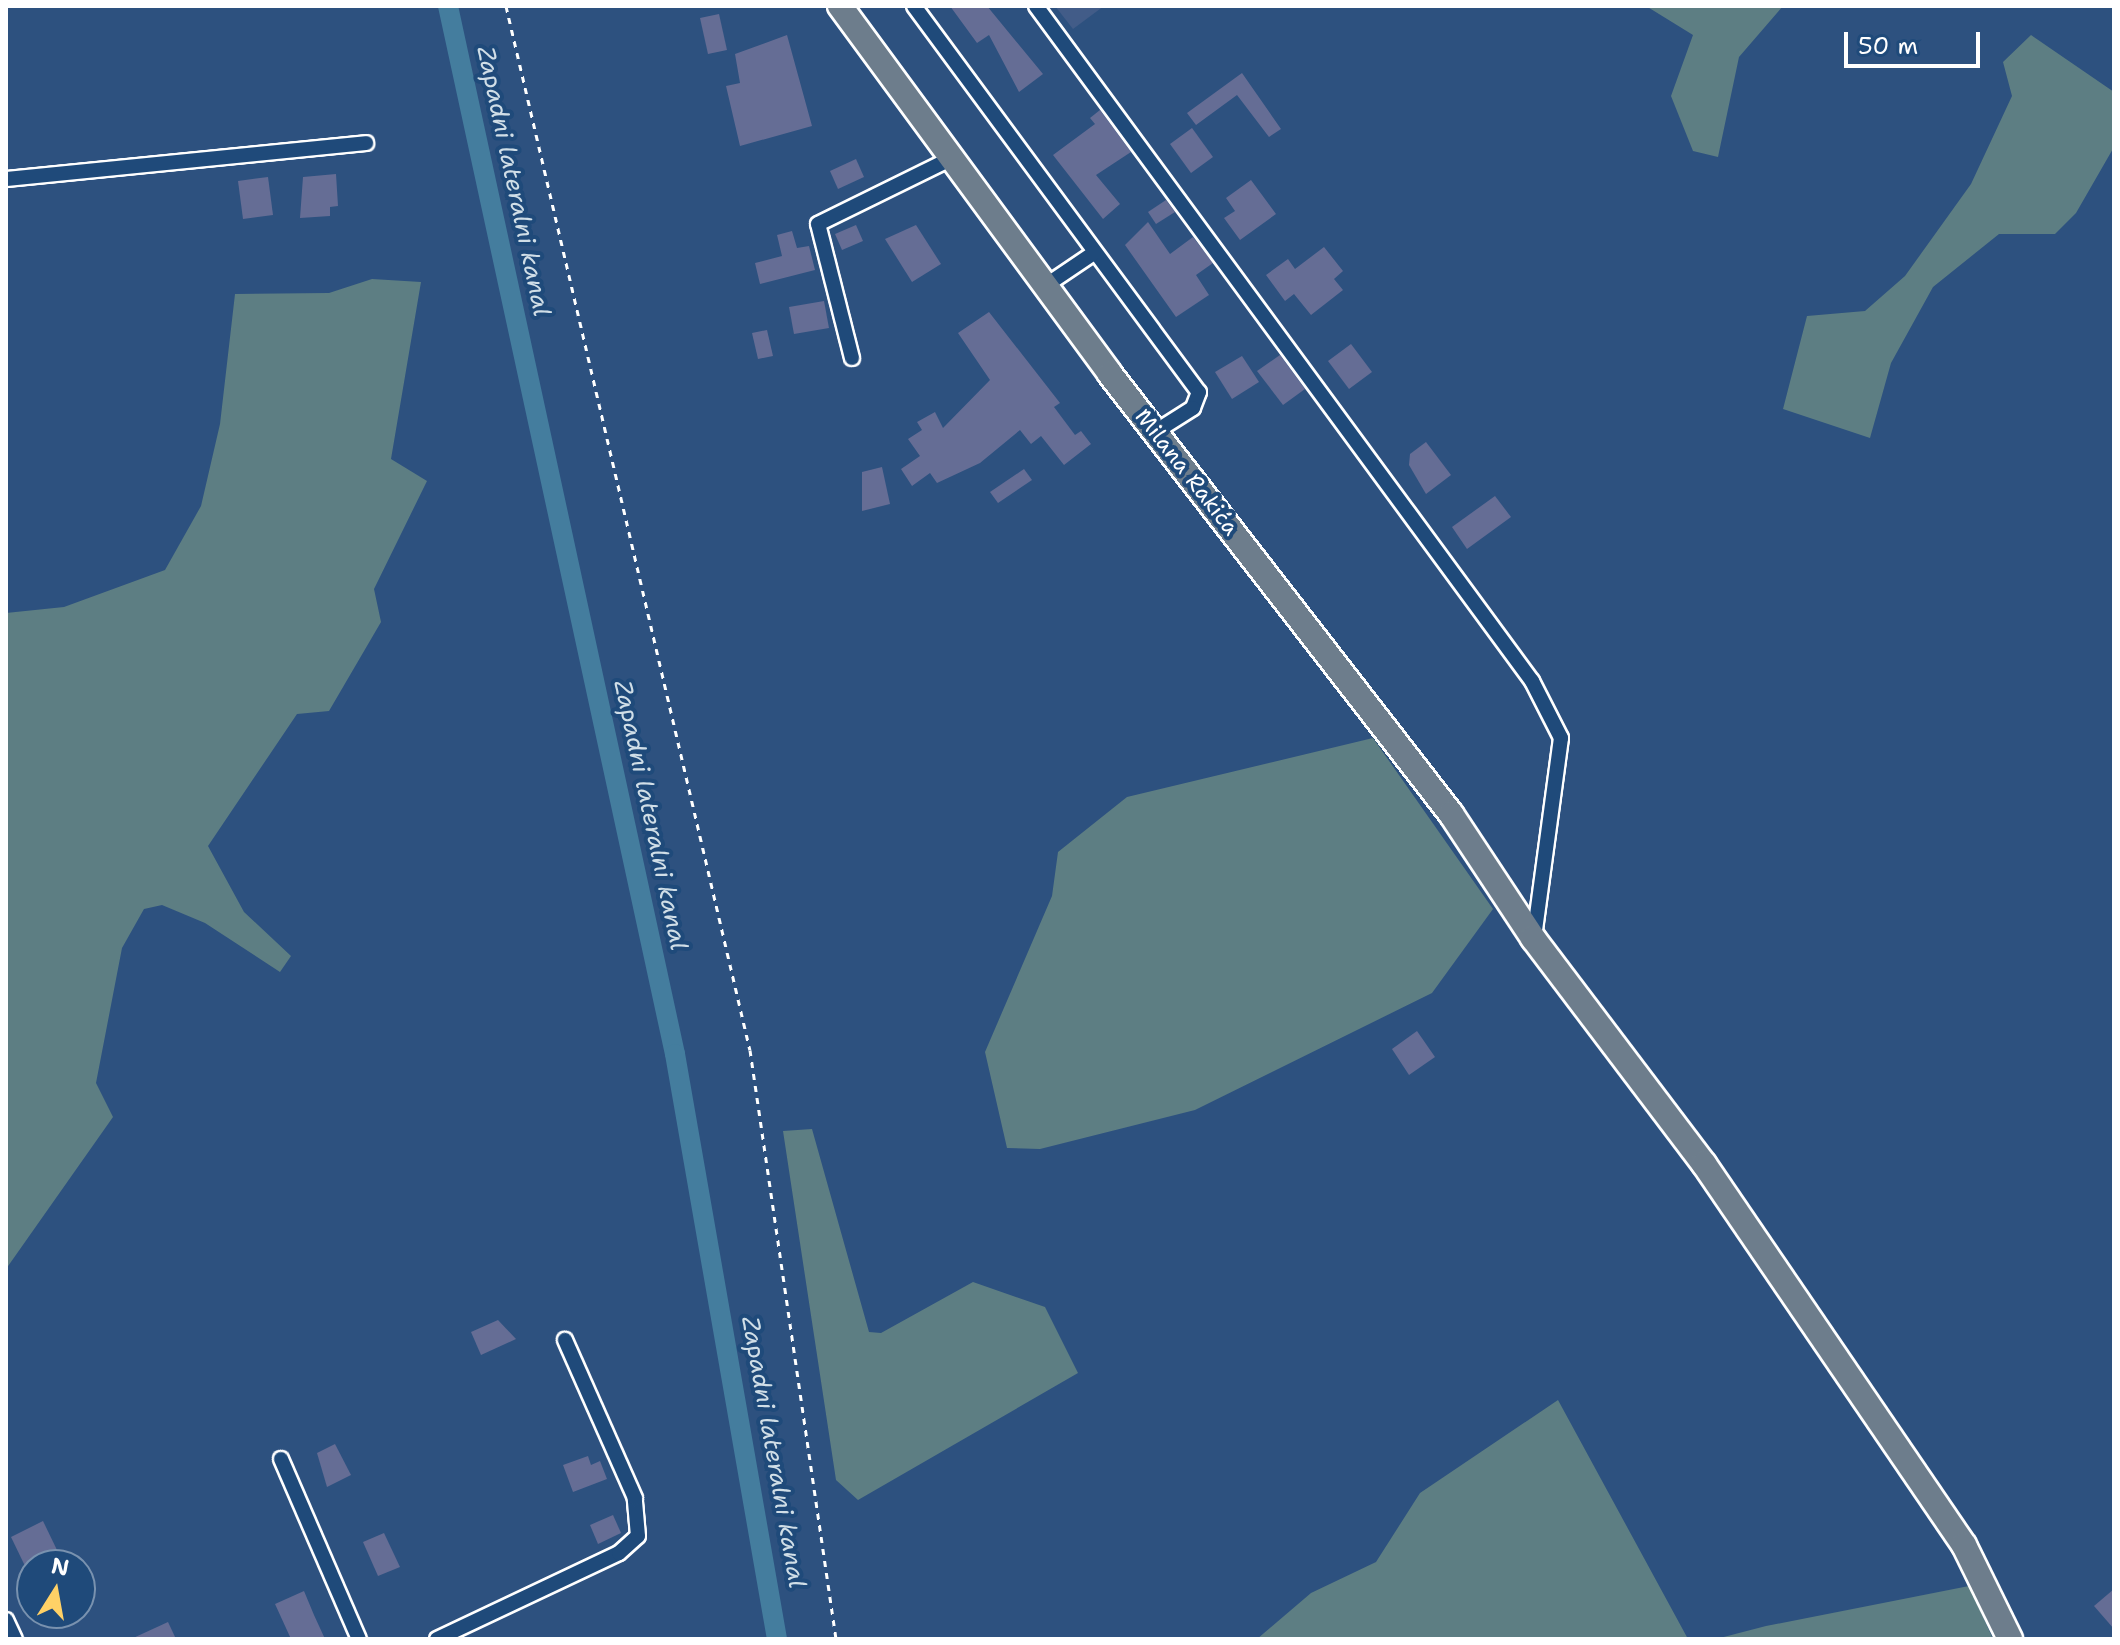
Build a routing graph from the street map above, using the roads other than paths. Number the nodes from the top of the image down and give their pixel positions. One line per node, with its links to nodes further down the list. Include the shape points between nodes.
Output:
1 (840, 6): 5 (main road, Milana Rakića)
2 (914, 6): 7 (street)
3 (1036, 6): 11 (street, via 1532,681 1561,738)
4 (366, 143): 6 (street)
5 (950, 159): 8 (main road, Milana Rakića); 9 (street, via 818,224)
6 (6, 179)
7 (1094, 253): 8 (street); 10 (street, via 1199,392 1193,408)
8 (1045, 286): 10 (main road, Milana Rakića)
9 (852, 358)
10 (1155, 432): 11 (main road, Milana Rakića, via 1451,814)
11 (1533, 938): 18 (main road, Milana Rakića, via 1838,1352 1964,1545)
12 (565, 1340): 17 (street, via 635,1498 638,1536 619,1553)
13 (281, 1459): 16 (street)
14 (6, 1620): 15 (street)
15 (15, 1639)
16 (359, 1639)
17 (437, 1639)
18 (2010, 1639)

